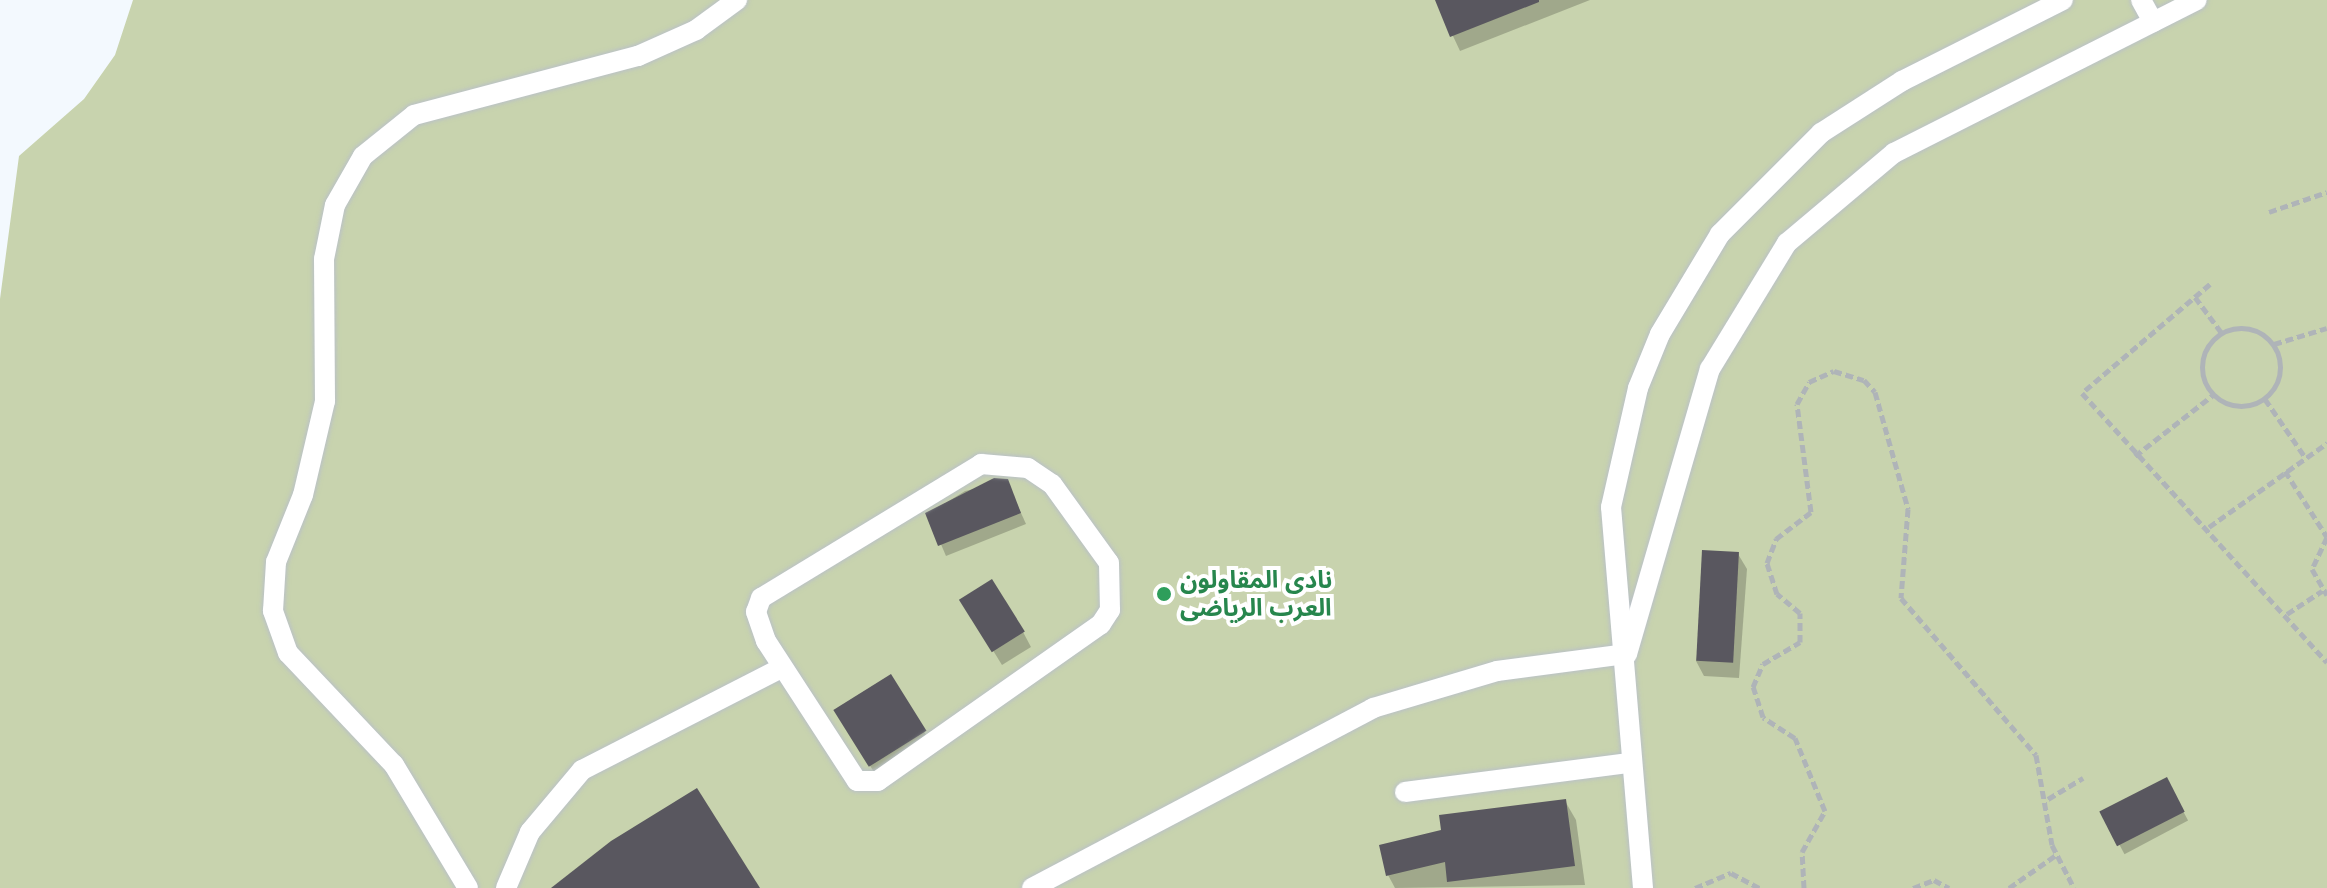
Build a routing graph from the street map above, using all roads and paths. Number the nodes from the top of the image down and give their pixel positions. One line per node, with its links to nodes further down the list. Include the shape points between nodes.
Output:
1 (737, 0): 32 (lane, via 696,30 638,56 414,115 363,156 327,232 325,401 303,495 276,562 273,611 288,653 394,765)
2 (2063, 0): 23 (lane, via 1902,81 1821,133 1751,198 1687,283 1638,388 1618,464 1611,554)
3 (2141, 0): 5 (lane)
4 (2197, 0): 5 (lane)
5 (2153, 22): 23 (lane, via 1894,153 1787,243 1710,369)
6 (2327, 192): 7 (path)
7 (2269, 212)
8 (2210, 284): 9 (path)
9 (2195, 297): 11 (path); 16 (path, via 2082,393)
10 (2327, 328): 12 (path)
11 (2221, 332): 12 (path, via 2250,328); 13 (path, via 2203,355)
12 (2274, 344): 14 (path, via 2281,373)
13 (2213, 395): 14 (path, via 2244,406); 16 (path)
14 (2265, 399): 17 (path)
15 (2327, 443): 17 (path)
16 (2135, 456): 19 (path)
17 (2305, 457): 18 (path)
18 (2285, 471): 19 (path); 20 (path)
19 (2209, 527): 22 (path)
20 (2327, 537): 21 (path, via 2312,569)
21 (2324, 593): 22 (path)
22 (2287, 614): 24 (path)
23 (1627, 654): 26 (lane); 34 (lane, via 1497,671 1373,708)
24 (2327, 662)
25 (781, 668): 25 (lane, via 843,770 857,781 878,781 1101,624 1114,578 1041,475 1015,464 981,464 761,598 759,628); 33 (lane, via 582,770 530,832)
26 (1627, 763): 28 (lane); 35 (lane)
27 (2083, 778): 29 (path)
28 (1405, 792)
29 (2048, 799): 30 (path); 38 (path, via 2036,755 2023,736 1901,598 1908,509 1875,392 1850,373 1820,374 1797,404 1811,512 1776,539 1767,563 1777,594 1800,613 1800,642 1763,664 1753,687 1763,717 1795,738 1825,811 1802,852)
30 (2056, 855): 31 (path); 41 (path)
31 (2071, 887)
32 (468, 888)
33 (506, 888)
34 (1032, 888)
35 (1643, 888)
36 (1695, 888): 37 (path, via 1731,873)
37 (1759, 888)
38 (1804, 888)
39 (1913, 888): 40 (path, via 1934,880)
40 (1949, 888)
41 (2009, 888)

